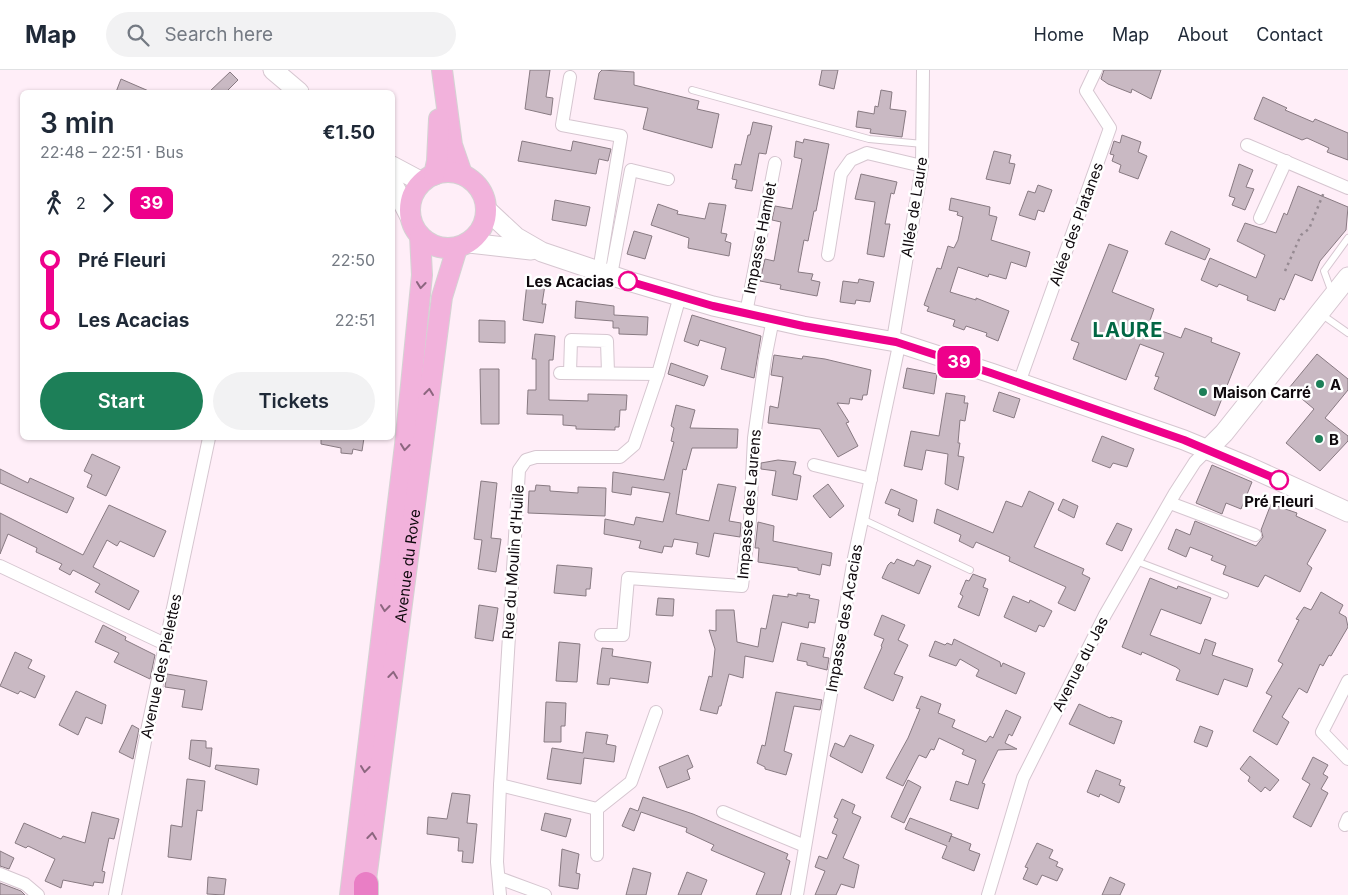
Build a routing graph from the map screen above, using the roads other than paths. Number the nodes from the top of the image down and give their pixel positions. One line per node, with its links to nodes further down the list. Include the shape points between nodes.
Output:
1 (273, 70): 6 (street)
2 (442, 70): 14 (main road, via 452,145); 15 (main road, via 437,160)
3 (923, 70): 8 (street, Allée de Laure)
4 (1096, 70): 38 (street, Allée des Platanes, via 1086,90 1110,128)
5 (570, 77): 27 (street, via 562,125 621,136)
6 (293, 90)
7 (692, 90): 8 (lane, via 869,139)
8 (923, 144): 12 (street, Allée de Laure)
9 (1247, 145): 10 (street)
10 (1286, 161): 18 (street); 21 (street)
11 (775, 163): 31 (street, Impasse Hamlet)
12 (922, 166): 26 (street, via 867,153 851,160 841,174); 35 (street, Allée de Laure, via 894,334)
13 (395, 167): 15 (street)
14 (462, 174): 15 (main road, via 447,172); 19 (main road, via 474,182 483,195)
15 (428, 178): 20 (main road, via 414,192)
16 (668, 179): 27 (street, via 631,170)
17 (395, 188): 20 (street)
18 (1348, 188)
19 (487, 210): 24 (main road, via 478,235); 25 (street, via 516,237)
20 (410, 217): 22 (main road)
21 (1260, 218)
22 (420, 236): 24 (main road, via 444,248); 63 (main road, one-way to 63, via 422,275)
23 (1348, 238): 30 (lane, via 1324,271)
24 (463, 245): 25 (street); 63 (main road, Avenue du Rove, one-way to 24, via 441,307)
25 (542, 252): 27 (street)
26 (828, 255)
27 (605, 273): 29 (street)
28 (1348, 278): 30 (street)
29 (680, 296): 31 (street); 37 (street, Rue du Moulin d'Huile)
30 (1333, 296): 32 (street)
31 (746, 313): 33 (street)
32 (1320, 313): 34 (lane); 40 (street)
33 (773, 319): 35 (street); 51 (street, Impasse des Laurens, via 754,438 750,520 742,586 628,578 623,635)
34 (1348, 333)
35 (896, 342): 38 (street); 42 (street, Impasse des Acacias, via 898,350)
36 (608, 373): 36 (street, via 565,373 571,340 607,341); 37 (street)
37 (658, 374): 56 (street, Rue du Moulin d'Huile, via 634,445 620,457 536,457 526,460 519,470)
38 (1020, 383): 40 (street)
39 (209, 440): 52 (street, Avenue des Pielettes)
40 (1207, 450): 43 (street, Avenue du Jas, via 1195,462); 44 (street)
41 (814, 465): 42 (street)
42 (871, 479): 45 (street, Impasse des Acacias)
43 (1170, 503): 46 (street); 47 (street, Avenue du Jas)
44 (1348, 512)
45 (862, 519): 49 (lane); 59 (street, Impasse des Acacias)
46 (1255, 535)
47 (1136, 562): 50 (lane); 69 (street, Avenue du Jas, via 1105,615 1023,778)
48 (0, 566): 52 (street)
49 (970, 570)
50 (1225, 595)
51 (601, 636)
52 (165, 644): 65 (street, Avenue des Pielettes)
53 (1348, 682): 55 (street, via 1322,732)
54 (656, 712): 57 (street, via 631,782)
55 (1348, 759)
56 (500, 785): 57 (street); 62 (street, Rue du Moulin d'Huile)
57 (596, 810): 60 (street)
58 (723, 812): 59 (street)
59 (805, 846): 68 (street, Impasse des Acacias)
60 (598, 855)
61 (0, 874): 64 (street, via 25,884)
62 (499, 878): 66 (street, Rue du Moulin d'Huile); 67 (street)
63 (361, 892)
64 (38, 895)
65 (115, 895)
66 (500, 895)
67 (545, 895)
68 (797, 895)
69 (988, 895)

